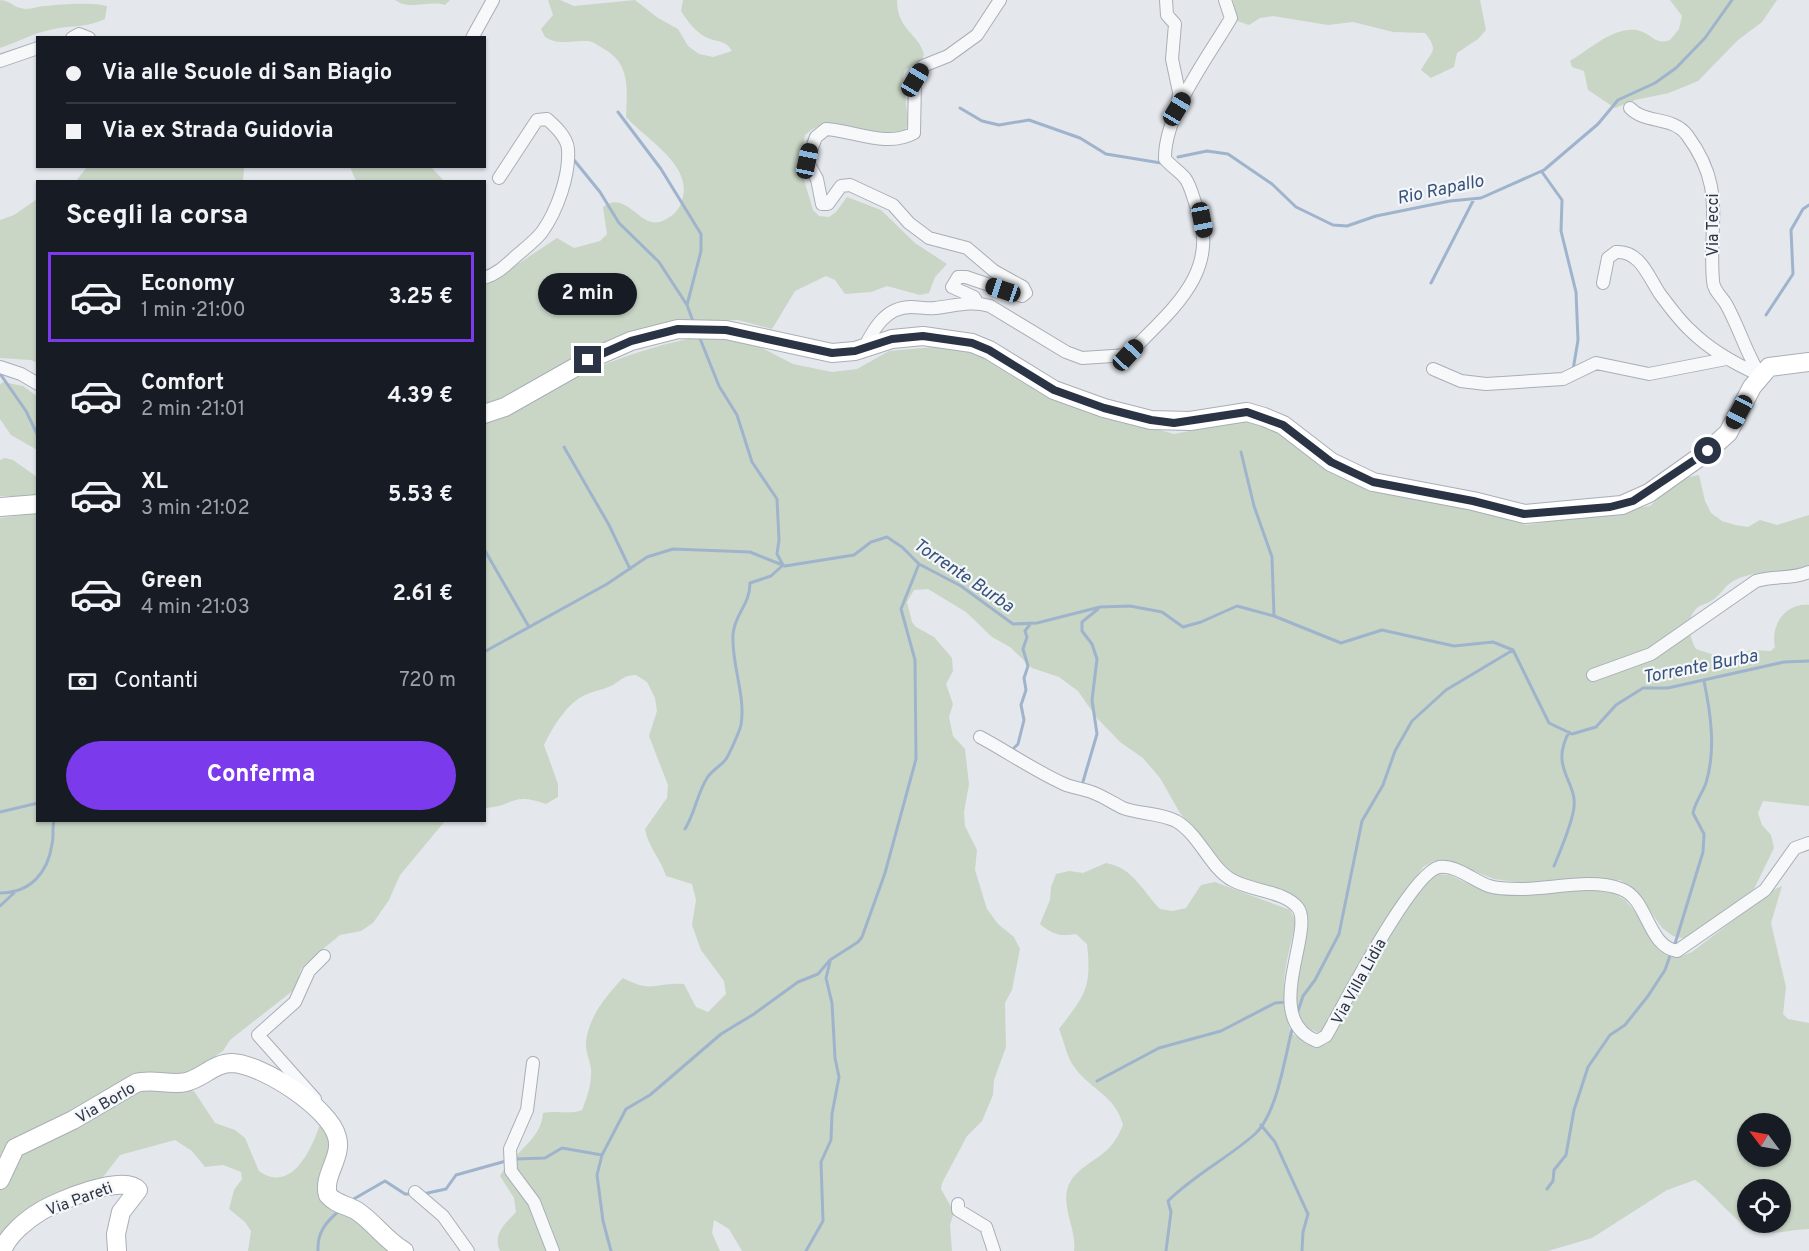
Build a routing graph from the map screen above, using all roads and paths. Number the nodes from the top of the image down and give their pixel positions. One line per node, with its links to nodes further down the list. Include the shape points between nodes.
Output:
1 (493, 0): 5 (street)
2 (1000, 0): 13 (street, via 977,35 948,56 923,66 915,80 914,133 902,140 826,129 810,147 807,161 817,179 822,204 828,204 842,186 850,185 876,196 893,205 909,224 929,238 967,248 1026,293 1022,296 958,277 952,287)
3 (1166, 0): 9 (street, via 1167,15 1174,24 1172,59 1179,92)
4 (1225, 0): 9 (street, via 1231,18)
5 (473, 36)
6 (36, 49): 7 (street)
7 (0, 61)
8 (1630, 108): 20 (street, Via Tecci, via 1677,125 1711,176 1712,283)
9 (1177, 109): 13 (street, via 1165,159 1184,177 1192,196 1203,226 1204,255 1181,300 1128,355 1082,358)
10 (499, 178): 11 (street, via 537,120 547,119 557,127 568,147 553,214 540,234 493,276)
11 (486, 278)
12 (1603, 283): 15 (street, via 1608,258 1616,252 1628,253 1651,276 1689,330)
13 (977, 302): 14 (street, via 899,308 879,323)
14 (864, 348): 20 (street, via 892,339 923,336 972,343 1054,390 1151,420 1190,422 1247,412 1283,425 1331,462 1373,482 1524,514 1622,505 1649,493 1728,433); 22 (street, via 832,353 726,330 678,329 631,341)
15 (1726, 359): 18 (street, via 1649,374 1596,363 1563,379 1486,384 1461,381); 20 (street)
16 (1809, 363): 20 (street, via 1769,367)
17 (0, 367): 21 (street)
18 (1432, 369)
19 (1809, 369): 20 (street)
20 (1760, 375)
21 (36, 383)
22 (486, 413)
23 (36, 504): 24 (street)
24 (0, 507)
25 (1809, 572): 26 (street, via 1798,577 1770,576 1756,581 1651,654)
26 (1593, 675)
27 (980, 737): 28 (street, Via Villa Lidia, via 1065,784 1124,808 1174,820 1191,832 1229,879 1287,899 1296,906 1302,926 1290,982 1292,1007 1298,1026 1307,1038 1317,1041 1326,1036 1375,945 1424,875 1438,867 1490,886 1622,889 1632,896 1666,946 1677,951 1765,890 1795,848)
28 (1809, 843)
29 (324, 956): 31 (street, via 309,972 295,1002 258,1035 314,1097)
30 (533, 1063): 39 (street, via 527,1110 510,1149 511,1170 534,1202)
31 (324, 1116): 32 (street, Via Borlo, via 285,1085 256,1070 232,1063 216,1066 185,1083 136,1083 20,1145 12,1152); 37 (street, via 334,1129 339,1147 327,1184 328,1195 355,1210)
32 (0, 1180)
33 (415, 1192): 38 (street, via 443,1216)
34 (958, 1204): 40 (street, via 958,1210 986,1227)
35 (2, 1251): 36 (street, Via Pareti, via 7,1239 40,1211 115,1183 134,1185 138,1190 121,1212)
36 (117, 1251)
37 (404, 1251)
38 (468, 1251)
39 (553, 1251)
40 (994, 1251)

